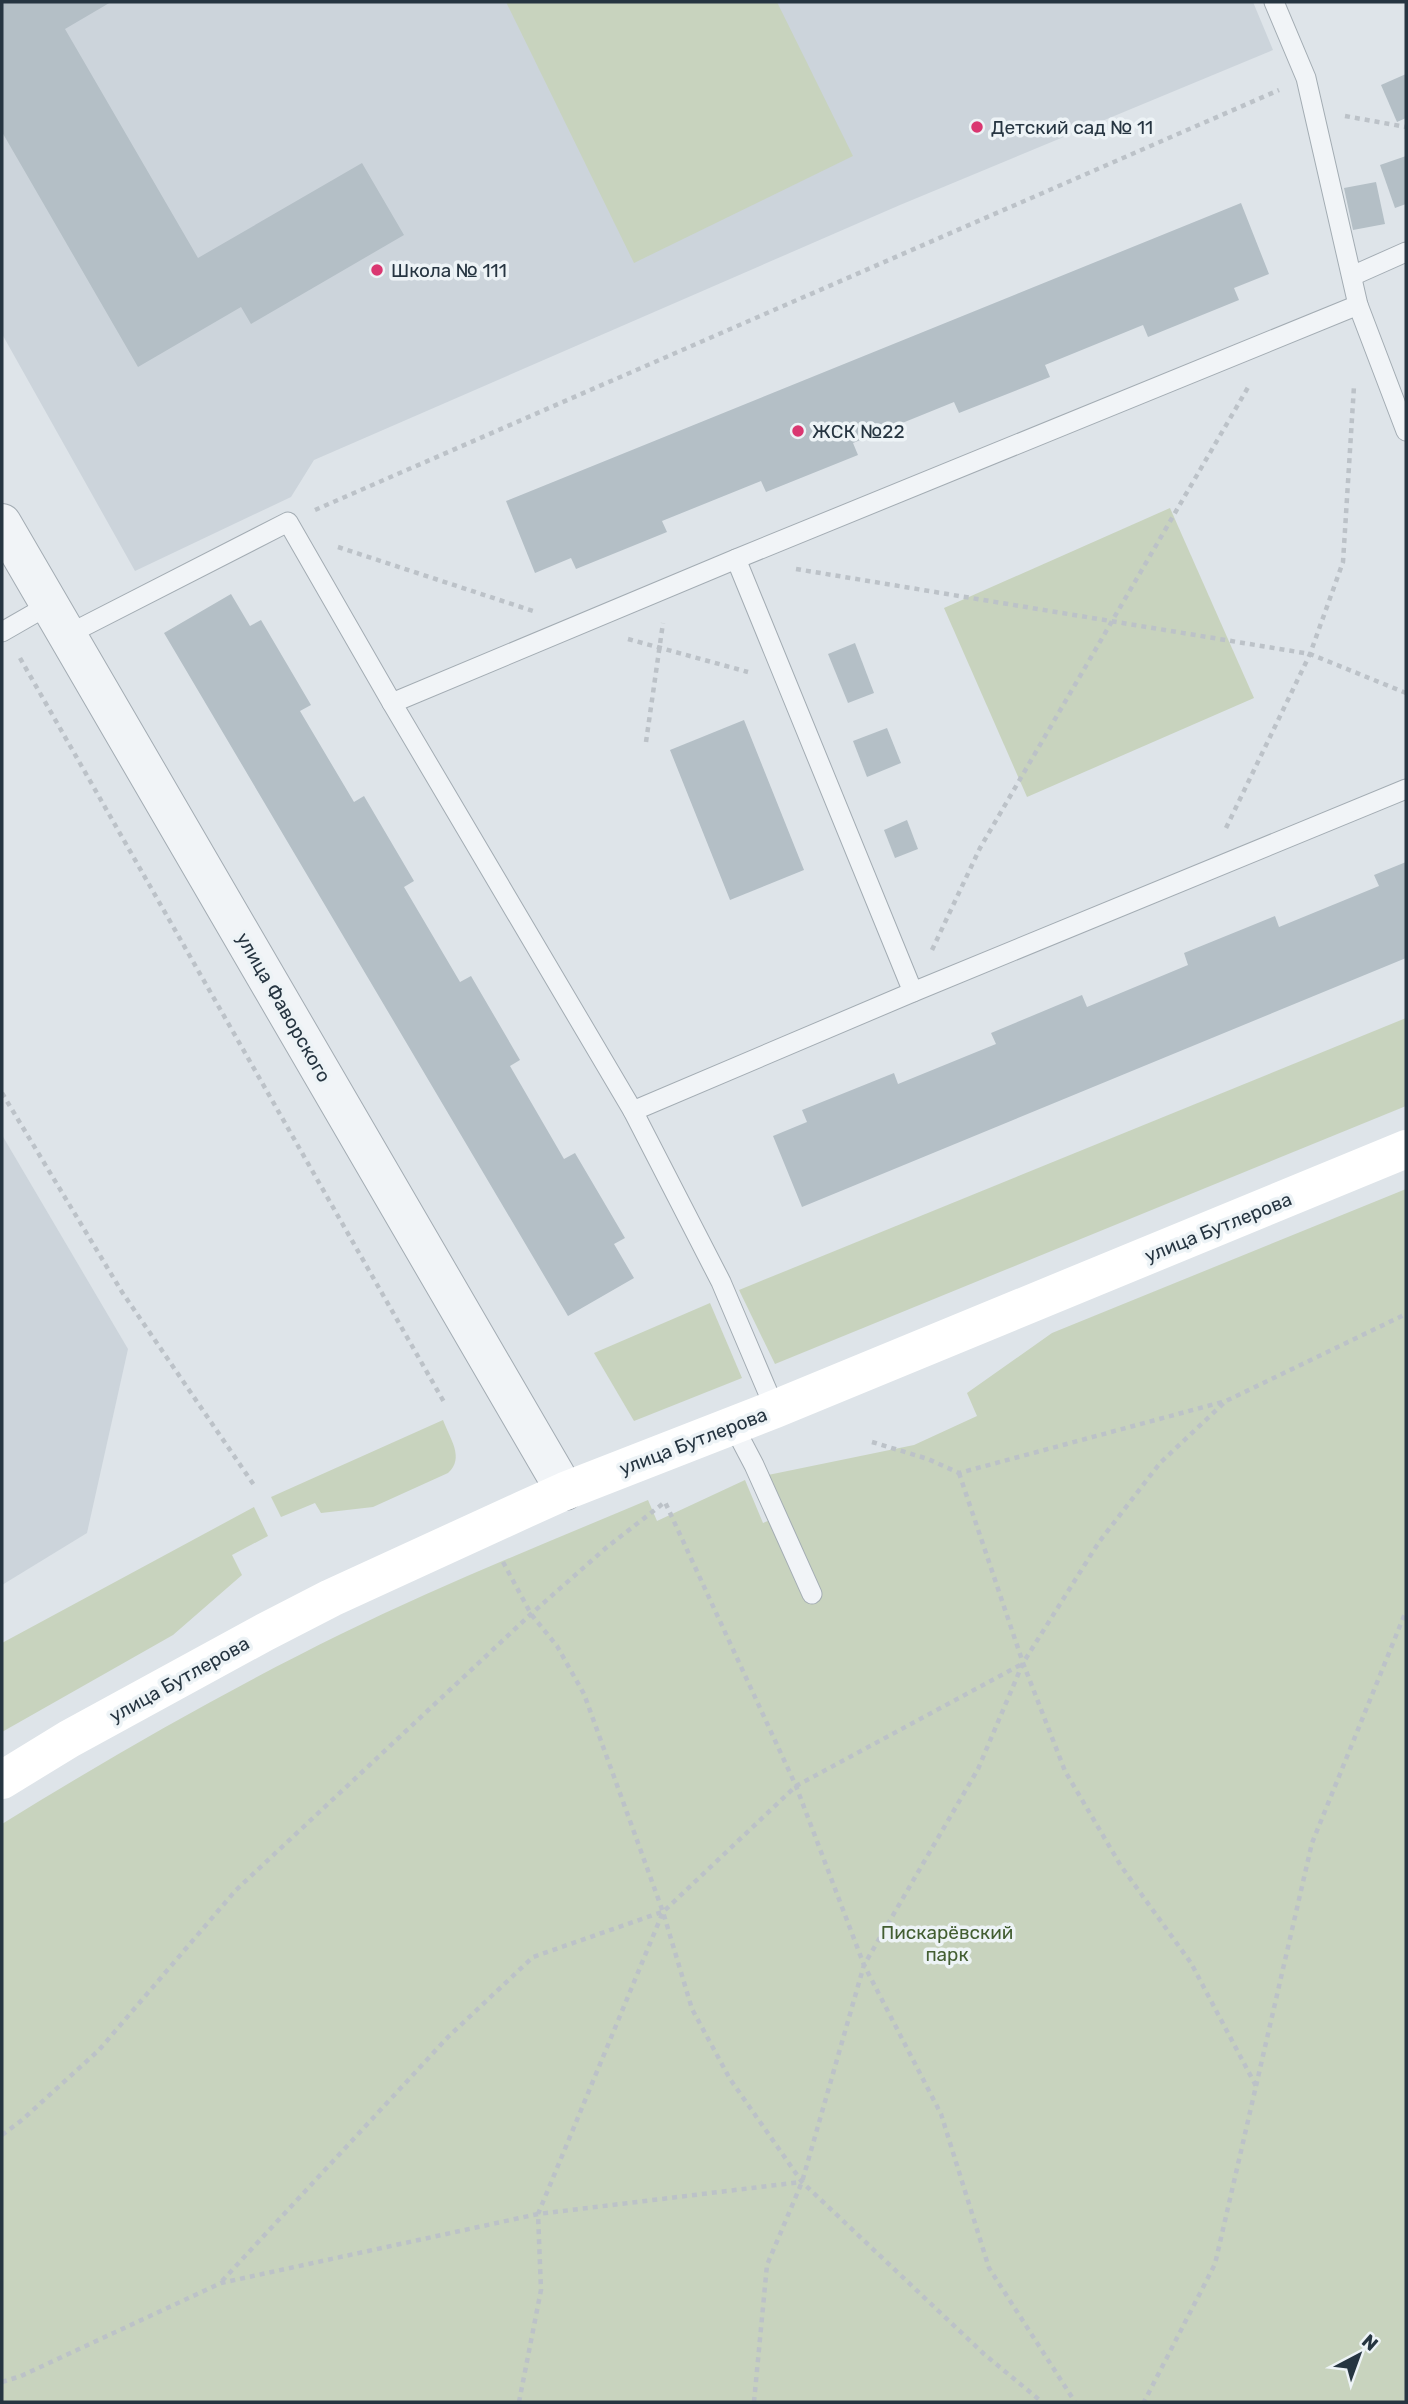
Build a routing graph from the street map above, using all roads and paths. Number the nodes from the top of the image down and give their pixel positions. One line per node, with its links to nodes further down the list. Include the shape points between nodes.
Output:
1 (1274, 2): 2 (lane)
2 (1306, 78): 3 (lane); 11 (path)
3 (1313, 111): 4 (path); 6 (lane)
4 (1406, 127)
5 (1406, 253): 6 (lane)
6 (1352, 276): 7 (lane)
7 (1358, 305): 8 (lane); 10 (lane)
8 (1277, 338): 13 (lane); 16 (path)
9 (1354, 373): 18 (path, via 1343,562)
10 (1406, 431)
11 (288, 522): 15 (lane); 20 (lane)
12 (2, 523): 15 (street, улица Фаворского)
13 (736, 559): 14 (lane); 16 (path); 24 (lane)
14 (668, 587): 20 (lane); 21 (path)
15 (58, 620): 17 (lane); 36 (street, улица Фаворского)
16 (1113, 620): 18 (path); 24 (path, via 980,848)
17 (3, 631): 30 (path)
18 (1310, 654): 19 (path); 23 (path)
19 (1406, 693)
20 (392, 703): 26 (lane)
21 (646, 742)
22 (1406, 789): 23 (lane)
23 (1206, 871): 24 (lane)
24 (913, 992): 26 (lane)
25 (2, 1093): 35 (path, via 122,1292)
26 (633, 1111): 31 (lane, via 720,1282)
27 (1406, 1149): 31 (street, улица Бутлерова)
28 (1406, 1314): 29 (path)
29 (1226, 1401): 34 (path); 41 (path, via 1160,1463 1099,1542)
30 (444, 1402)
31 (775, 1409): 32 (street, улица Бутлерова)
32 (733, 1425): 36 (street, улица Бутлерова); 38 (lane)
33 (872, 1442): 34 (path)
34 (959, 1473): 41 (path)
35 (256, 1488)
36 (565, 1491): 42 (street, улица Бутлерова, via 331,1598 213,1659)
37 (502, 1562): 40 (path)
38 (812, 1594)
39 (1406, 1611): 46 (path, via 1312,1843)
40 (531, 1614): 43 (path, via 665,1502); 44 (path, via 557,1646 584,1694); 47 (path, via 236,1890 99,2050)
41 (1023, 1663): 43 (path); 45 (path, via 978,1769); 46 (path, via 1065,1771 1121,1866 1191,1963)
42 (2, 1780)
43 (796, 1786): 44 (path); 45 (path)
44 (663, 1912): 48 (path, via 692,2009 730,2079); 49 (path); 50 (path, via 533,1957 448,2038)
45 (864, 1965): 48 (path); 55 (path, via 942,2114 989,2268)
46 (1256, 2086): 56 (path, via 1215,2264)
47 (2, 2135)
48 (802, 2182): 49 (path); 53 (path, via 767,2265); 54 (path, via 984,2354)
49 (538, 2214): 50 (path); 52 (path, via 541,2290)
50 (221, 2283): 51 (path)
51 (2, 2382)
52 (519, 2402)
53 (754, 2402)
54 (1042, 2402)
55 (1075, 2402)
56 (1144, 2402)

